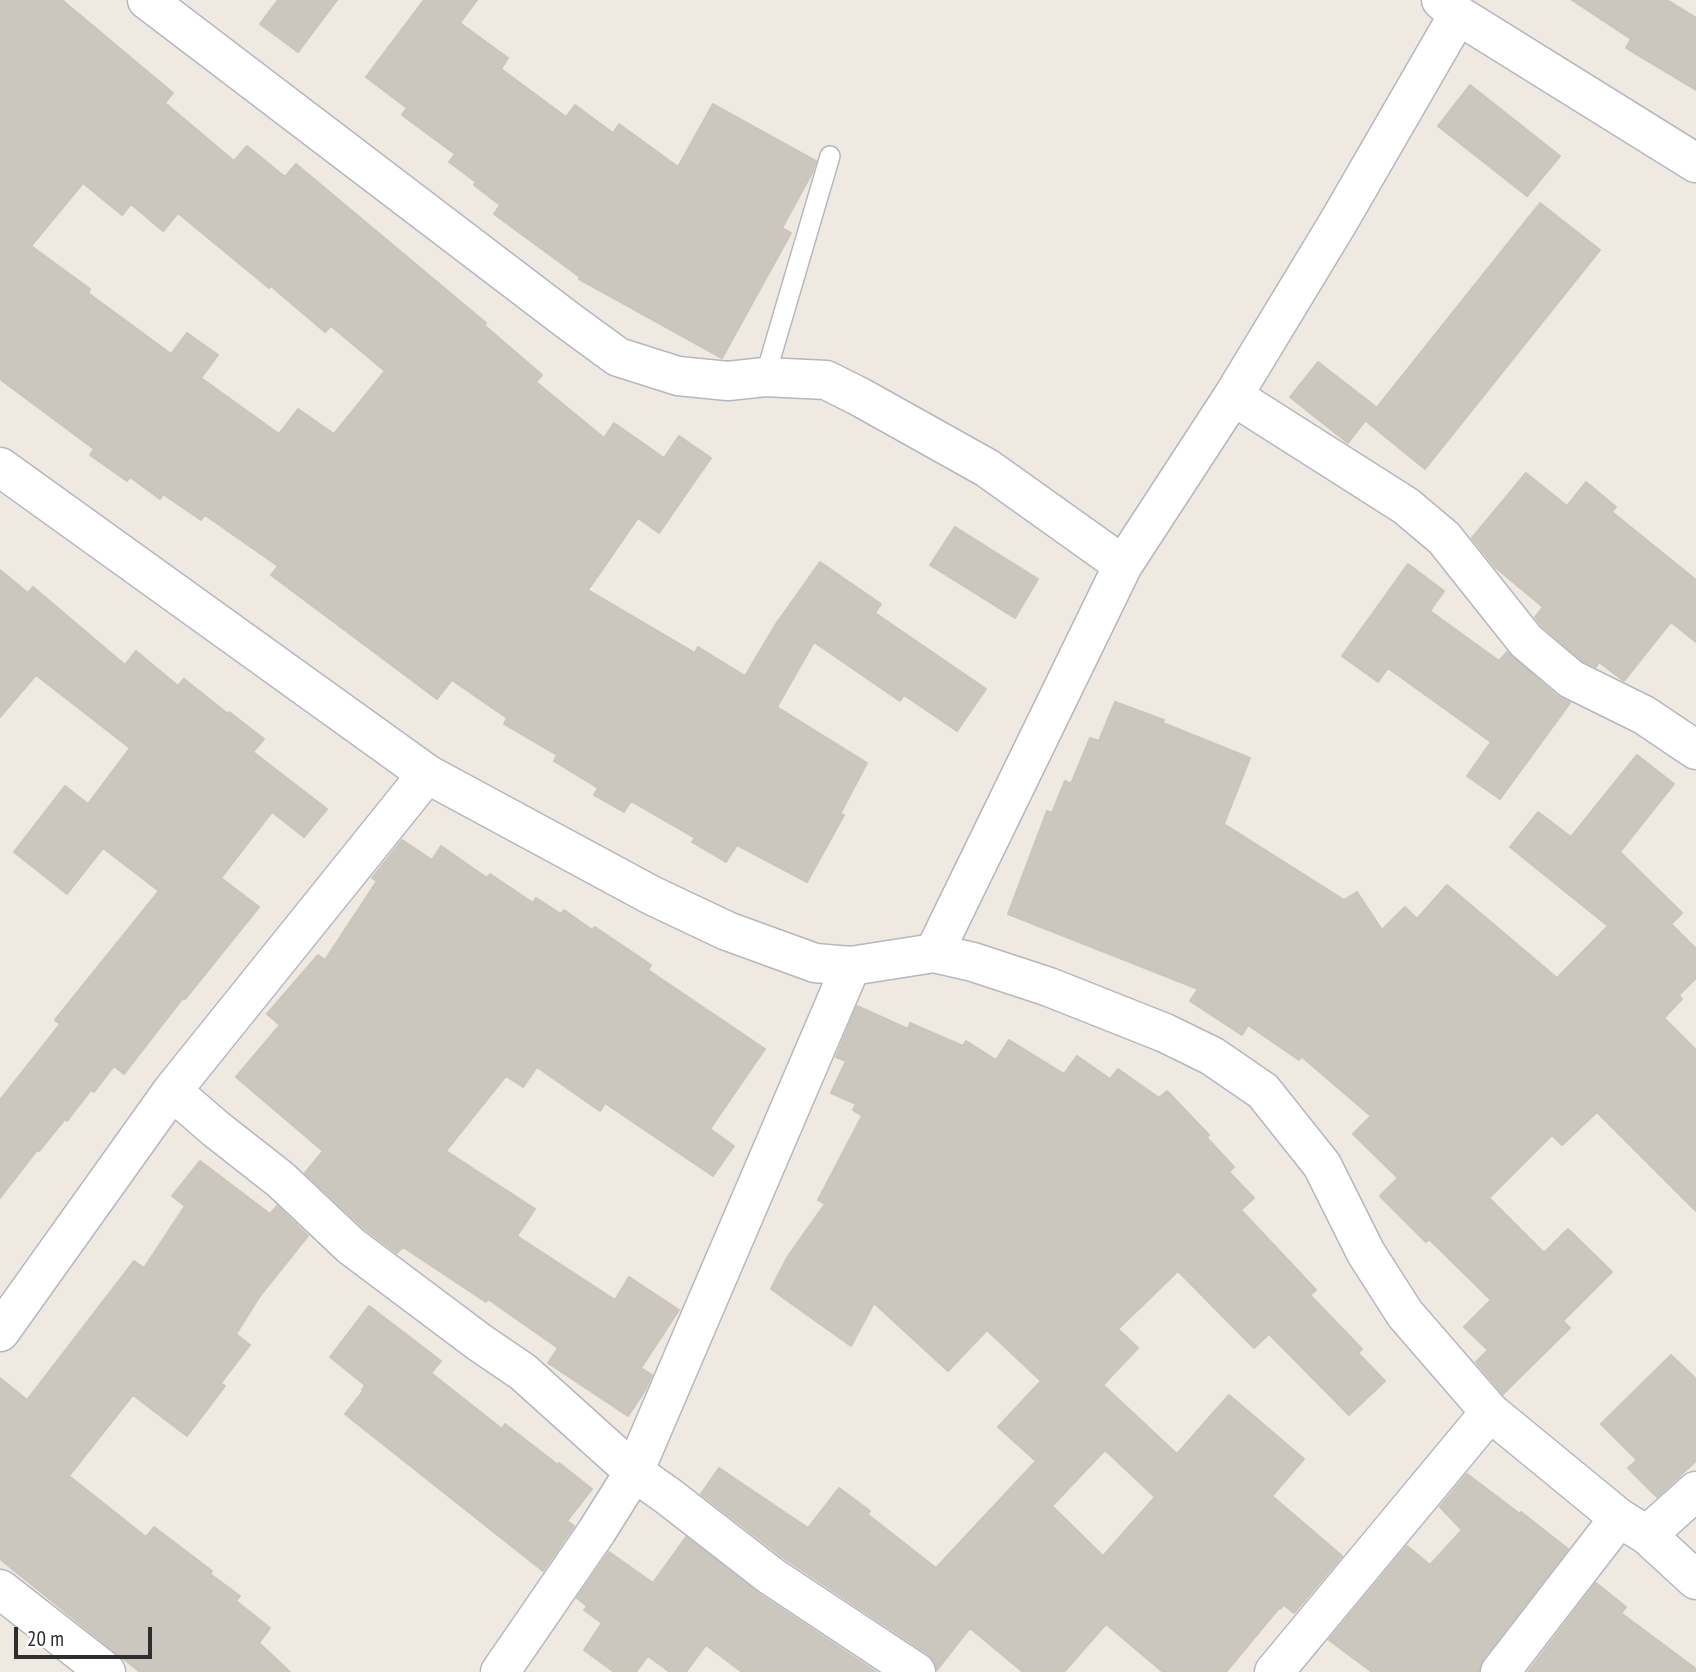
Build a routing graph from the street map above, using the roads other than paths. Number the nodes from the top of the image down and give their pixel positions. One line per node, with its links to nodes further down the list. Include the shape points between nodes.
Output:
1 (147, 0): 5 (street, via 618,357 678,376)
2 (1450, 7): 4 (street); 6 (street, via 1339,221)
3 (830, 156): 5 (lane)
4 (1696, 163)
5 (765, 377): 8 (street, via 826,380 860,397 987,468)
6 (1233, 396): 8 (street); 9 (street, via 1406,506 1444,537 1526,640 1571,679 1644,715)
7 (0, 467): 10 (street)
8 (1123, 565): 11 (street)
9 (1696, 750)
10 (427, 774): 12 (street, via 727,931 815,963); 13 (street)
11 (934, 953): 12 (street); 15 (street, via 1049,986 1165,1033 1212,1056 1263,1091 1322,1165 1366,1253 1405,1314)
12 (851, 966): 16 (street)
13 (172, 1091): 14 (street); 16 (street, via 281,1180 351,1245 523,1372)
14 (0, 1332)
15 (1489, 1412): 18 (street); 24 (street)
16 (634, 1472): 22 (street); 23 (street, via 771,1576)
17 (1696, 1491): 18 (street)
18 (1633, 1527): 19 (street); 25 (street)
19 (1696, 1580)
20 (0, 1589): 21 (street)
21 (106, 1672)
22 (500, 1672)
23 (916, 1672)
24 (1274, 1672)
25 (1500, 1672)

